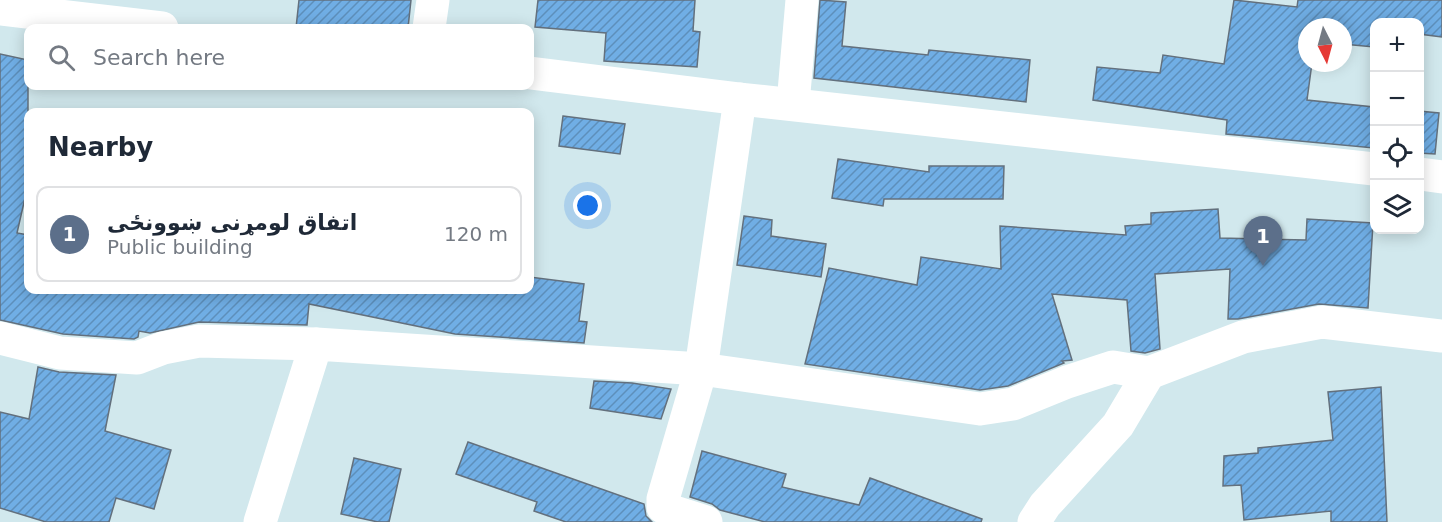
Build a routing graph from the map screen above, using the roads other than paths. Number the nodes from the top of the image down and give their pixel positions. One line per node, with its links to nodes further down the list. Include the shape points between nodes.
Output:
1 (433, 0): 5 (street)
2 (802, 0): 8 (street)
3 (0, 9): 4 (street)
4 (128, 24)
5 (430, 24)
6 (534, 74): 7 (street)
7 (740, 99): 8 (street); 15 (street)
8 (793, 104): 9 (street)
9 (1370, 169)
10 (1424, 175): 11 (street)
11 (1442, 177)
12 (1442, 336): 16 (street, via 1322,322 1243,337)
13 (0, 338): 14 (street, via 60,353 137,358 199,341)
14 (316, 344): 15 (street); 17 (street)
15 (701, 369): 16 (street, via 980,410 1013,404 1113,367); 18 (street, via 663,507)
16 (1149, 373): 19 (street, via 1118,425)
17 (260, 522)
18 (706, 522)
19 (1034, 522)

